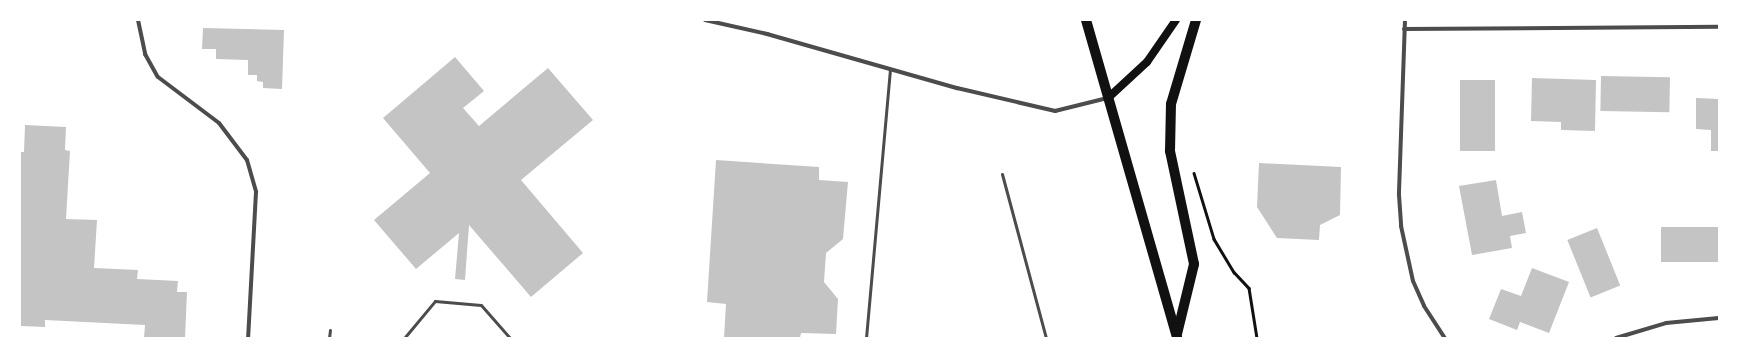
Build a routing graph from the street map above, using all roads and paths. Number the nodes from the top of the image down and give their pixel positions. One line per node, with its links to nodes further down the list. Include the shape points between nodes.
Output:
1 (138, 20): 17 (street, via 145,54 158,77 219,123 247,160 256,192)
2 (705, 20): 9 (street, via 767,34)
3 (1086, 20): 10 (main road)
4 (1176, 20): 10 (main road, via 1147,62)
5 (1196, 20): 16 (main road, via 1172,104 1170,152 1194,264)
6 (1404, 20): 8 (street)
7 (1719, 27): 8 (street)
8 (1404, 29): 23 (street, via 1399,195 1401,226 1413,281 1424,306)
9 (890, 69): 10 (street, via 1054,111); 20 (lane)
10 (1108, 98): 16 (main road)
11 (1193, 169): 22 (path, via 1214,239 1234,272 1249,288)
12 (1002, 174): 21 (lane)
13 (1719, 318): 24 (street, via 1666,323)
14 (330, 330): 18 (lane)
15 (405, 337): 19 (lane, via 435,301 480,305)
16 (1177, 337)
17 (248, 338)
18 (329, 338)
19 (510, 338)
20 (866, 338)
21 (1046, 338)
22 (1257, 338)
23 (1445, 338)
24 (1616, 338)

